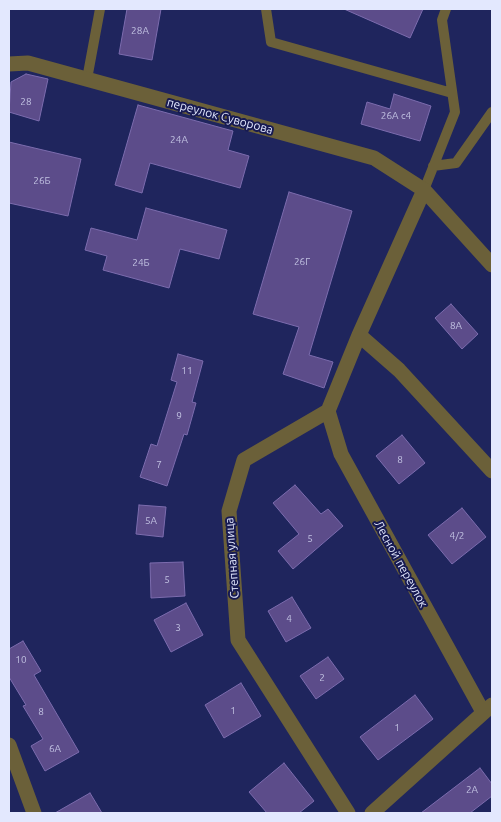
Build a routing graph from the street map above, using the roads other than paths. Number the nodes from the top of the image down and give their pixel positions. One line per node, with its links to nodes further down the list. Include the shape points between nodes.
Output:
1 (100, 9): 5 (lane)
2 (266, 9): 6 (lane, via 271,42)
3 (446, 9): 6 (lane, via 442,20)
4 (9, 64): 5 (street, переулок Суворова, via 28,63)
5 (87, 79): 9 (street, переулок Суворова, via 374,158)
6 (452, 93): 8 (lane, via 455,112)
7 (492, 112): 8 (lane, via 456,163)
8 (433, 166): 9 (lane)
9 (424, 190): 10 (street, переулок Суворова); 11 (street)
10 (492, 264)
11 (359, 335): 12 (street); 13 (street, via 399,370)
12 (328, 411): 14 (street, Лесной переулок, via 341,454); 17 (street, Степная улица, via 244,460 230,511 238,640)
13 (492, 471)
14 (488, 708): 18 (street)
15 (9, 744): 16 (street)
16 (34, 813)
17 (348, 813)
18 (372, 813)

